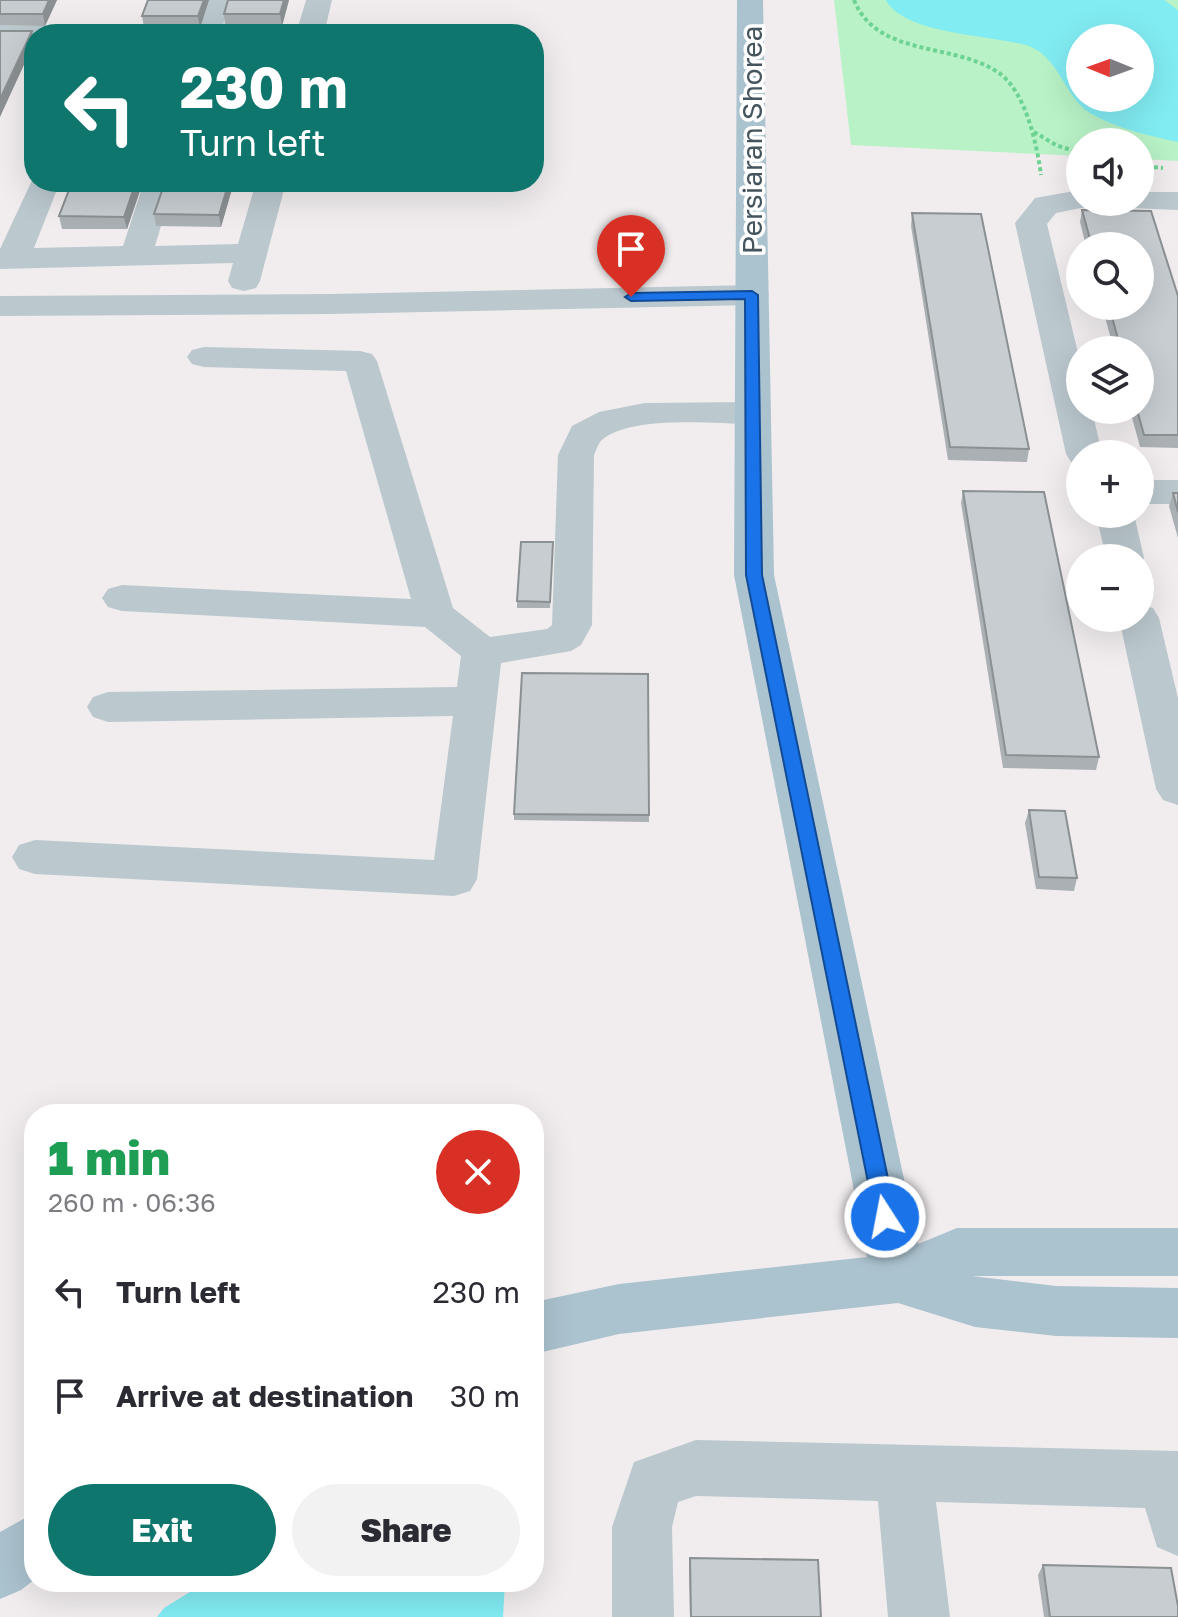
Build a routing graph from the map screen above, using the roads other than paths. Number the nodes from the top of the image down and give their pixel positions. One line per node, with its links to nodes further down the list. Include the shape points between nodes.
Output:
1 (218, 0): 4 (street)
2 (319, 0): 5 (street)
3 (750, 0): 17 (main road, Persiaran Shorea)
4 (210, 24)
5 (313, 24)
6 (24, 31): 7 (street)
7 (0, 33)
8 (40, 192): 16 (street)
9 (156, 192): 15 (street)
10 (268, 192): 14 (street)
11 (1066, 201): 22 (street, via 1046,205 1031,223)
12 (1154, 201): 13 (street)
13 (1178, 201)
14 (252, 253): 15 (street); 18 (street)
15 (136, 256): 16 (street)
16 (7, 258)
17 (752, 295): 18 (street); 21 (main road, Persiaran Shorea)
18 (239, 303): 19 (street)
19 (0, 306)
20 (204, 357): 26 (street, via 360,361)
21 (753, 413): 28 (street, via 645,414 612,420 585,434 576,455 572,625 557,641); 34 (main road, Persiaran Shorea, via 754,575)
22 (1081, 440)
23 (1154, 492): 24 (street)
24 (1178, 492)
25 (122, 598): 26 (street)
26 (435, 614): 28 (street)
27 (1142, 632): 31 (street)
28 (482, 652): 29 (street)
29 (476, 701): 30 (street); 32 (street, via 454,879)
30 (108, 707)
31 (1178, 789)
32 (35, 857)
33 (1178, 1252): 34 (main road, via 957,1252)
34 (898, 1278): 35 (main road, via 975,1302 1056,1311); 36 (main road, via 619,1309)
35 (1178, 1313)
36 (544, 1326)
37 (904, 1474): 38 (street); 41 (street, via 696,1468 655,1482 642,1527); 42 (street)
38 (1175, 1495)
39 (24, 1551): 40 (main road)
40 (0, 1569)
41 (643, 1617)
42 (919, 1617)

